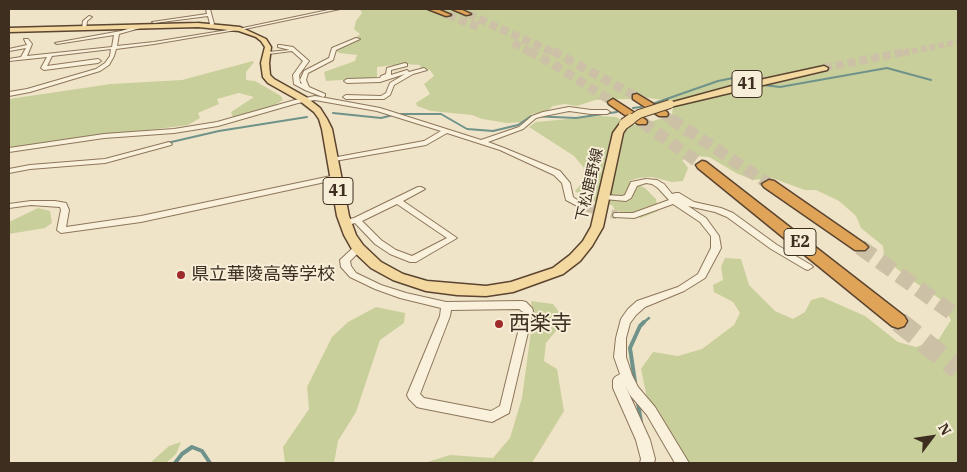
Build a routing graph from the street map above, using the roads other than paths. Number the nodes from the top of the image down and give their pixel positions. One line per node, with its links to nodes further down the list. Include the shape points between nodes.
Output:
1 (208, 9): 8 (street)
2 (338, 9): 12 (street)
3 (434, 10): 6 (highway)
4 (457, 10): 5 (highway)
5 (468, 14)
6 (448, 15)
7 (90, 16): 11 (street)
8 (210, 20): 9 (street); 10 (main road); 12 (main road)
9 (154, 22)
10 (138, 26): 11 (main road); 14 (street)
11 (84, 28): 13 (main road)
12 (240, 29): 21 (street); 23 (main road, via 264,40)
13 (9, 30)
14 (117, 33): 17 (street); 21 (street)
15 (358, 39): 37 (street, via 334,49 331,59 306,72 303,80)
16 (26, 40): 18 (street)
17 (57, 43)
18 (29, 46): 20 (street); 25 (street)
19 (280, 46): 22 (street)
20 (9, 47)
21 (112, 48): 24 (street); 35 (street, via 112,56 105,66 82,77)
22 (294, 52): 23 (street); 37 (street, via 306,61 297,71 295,80)
23 (268, 53): 37 (main road, 下松鹿野線 / 41, via 264,63 266,75)
24 (50, 55): 25 (street); 27 (street, via 44,68)
25 (23, 59): 26 (street)
26 (9, 60)
27 (98, 61)
28 (405, 65): 33 (street, via 389,69 388,75)
29 (824, 68): 55 (main road, 下松鹿野線 / 41, bridge, via 732,88 640,114 624,124 618,133)
30 (424, 70): 31 (street)
31 (417, 72): 33 (street); 38 (street, via 392,84 388,94 380,98)
32 (58, 77): 35 (street)
33 (378, 80): 34 (street)
34 (346, 81)
35 (54, 83): 36 (street)
36 (9, 94)
37 (305, 94): 38 (street); 38 (street); 47 (street, via 218,124); 48 (main road, 下松鹿野線 / 41, via 323,119)
38 (317, 96): 44 (street, via 378,109)
39 (637, 97): 42 (highway)
40 (613, 102): 43 (highway)
41 (607, 112): 45 (street, via 569,109 538,115 521,128)
42 (663, 114)
43 (642, 122)
44 (446, 131): 45 (street); 48 (street, via 426,143)
45 (482, 142): 59 (street, via 557,173 566,183 570,198)
46 (169, 144): 50 (street, via 105,161)
47 (9, 150)
48 (332, 160): 51 (main road, 下松鹿野線 / 41)
49 (702, 165): 67 (highway, E2)
50 (9, 171)
51 (336, 178): 58 (street, via 141,219 61,230 63,205 31,203); 62 (main road, 下松鹿野線 / 41)
52 (769, 184): 63 (highway, E2)
53 (421, 189): 56 (street)
54 (665, 190): 55 (street, via 654,182 646,181 634,184 623,199); 57 (street); 65 (street, via 691,204 730,216)
55 (604, 197): 64 (main road, 下松鹿野線 / 41, via 597,227 575,258 558,270 513,286 486,291 426,286 398,277 376,265)
56 (398, 200): 61 (street); 61 (street, via 453,238 413,260 378,242)
57 (674, 201): 60 (street, via 634,216); 68 (street, via 711,229 716,248 702,276 681,289 641,304 632,312 625,322 621,338 620,357)
58 (9, 206)
59 (583, 207)
60 (617, 215)
61 (358, 220): 62 (street)
62 (345, 223): 64 (main road, 下松鹿野線 / 41)
63 (860, 247)
64 (358, 248): 66 (street, via 345,260 353,275 395,293)
65 (808, 267)
66 (446, 306): 66 (street, via 445,316 413,394 420,402 492,417 505,409 528,311 522,305)
67 (898, 321)
68 (626, 376): 69 (street, via 619,380 618,388 643,440); 70 (street)
69 (647, 463)
70 (682, 463)

